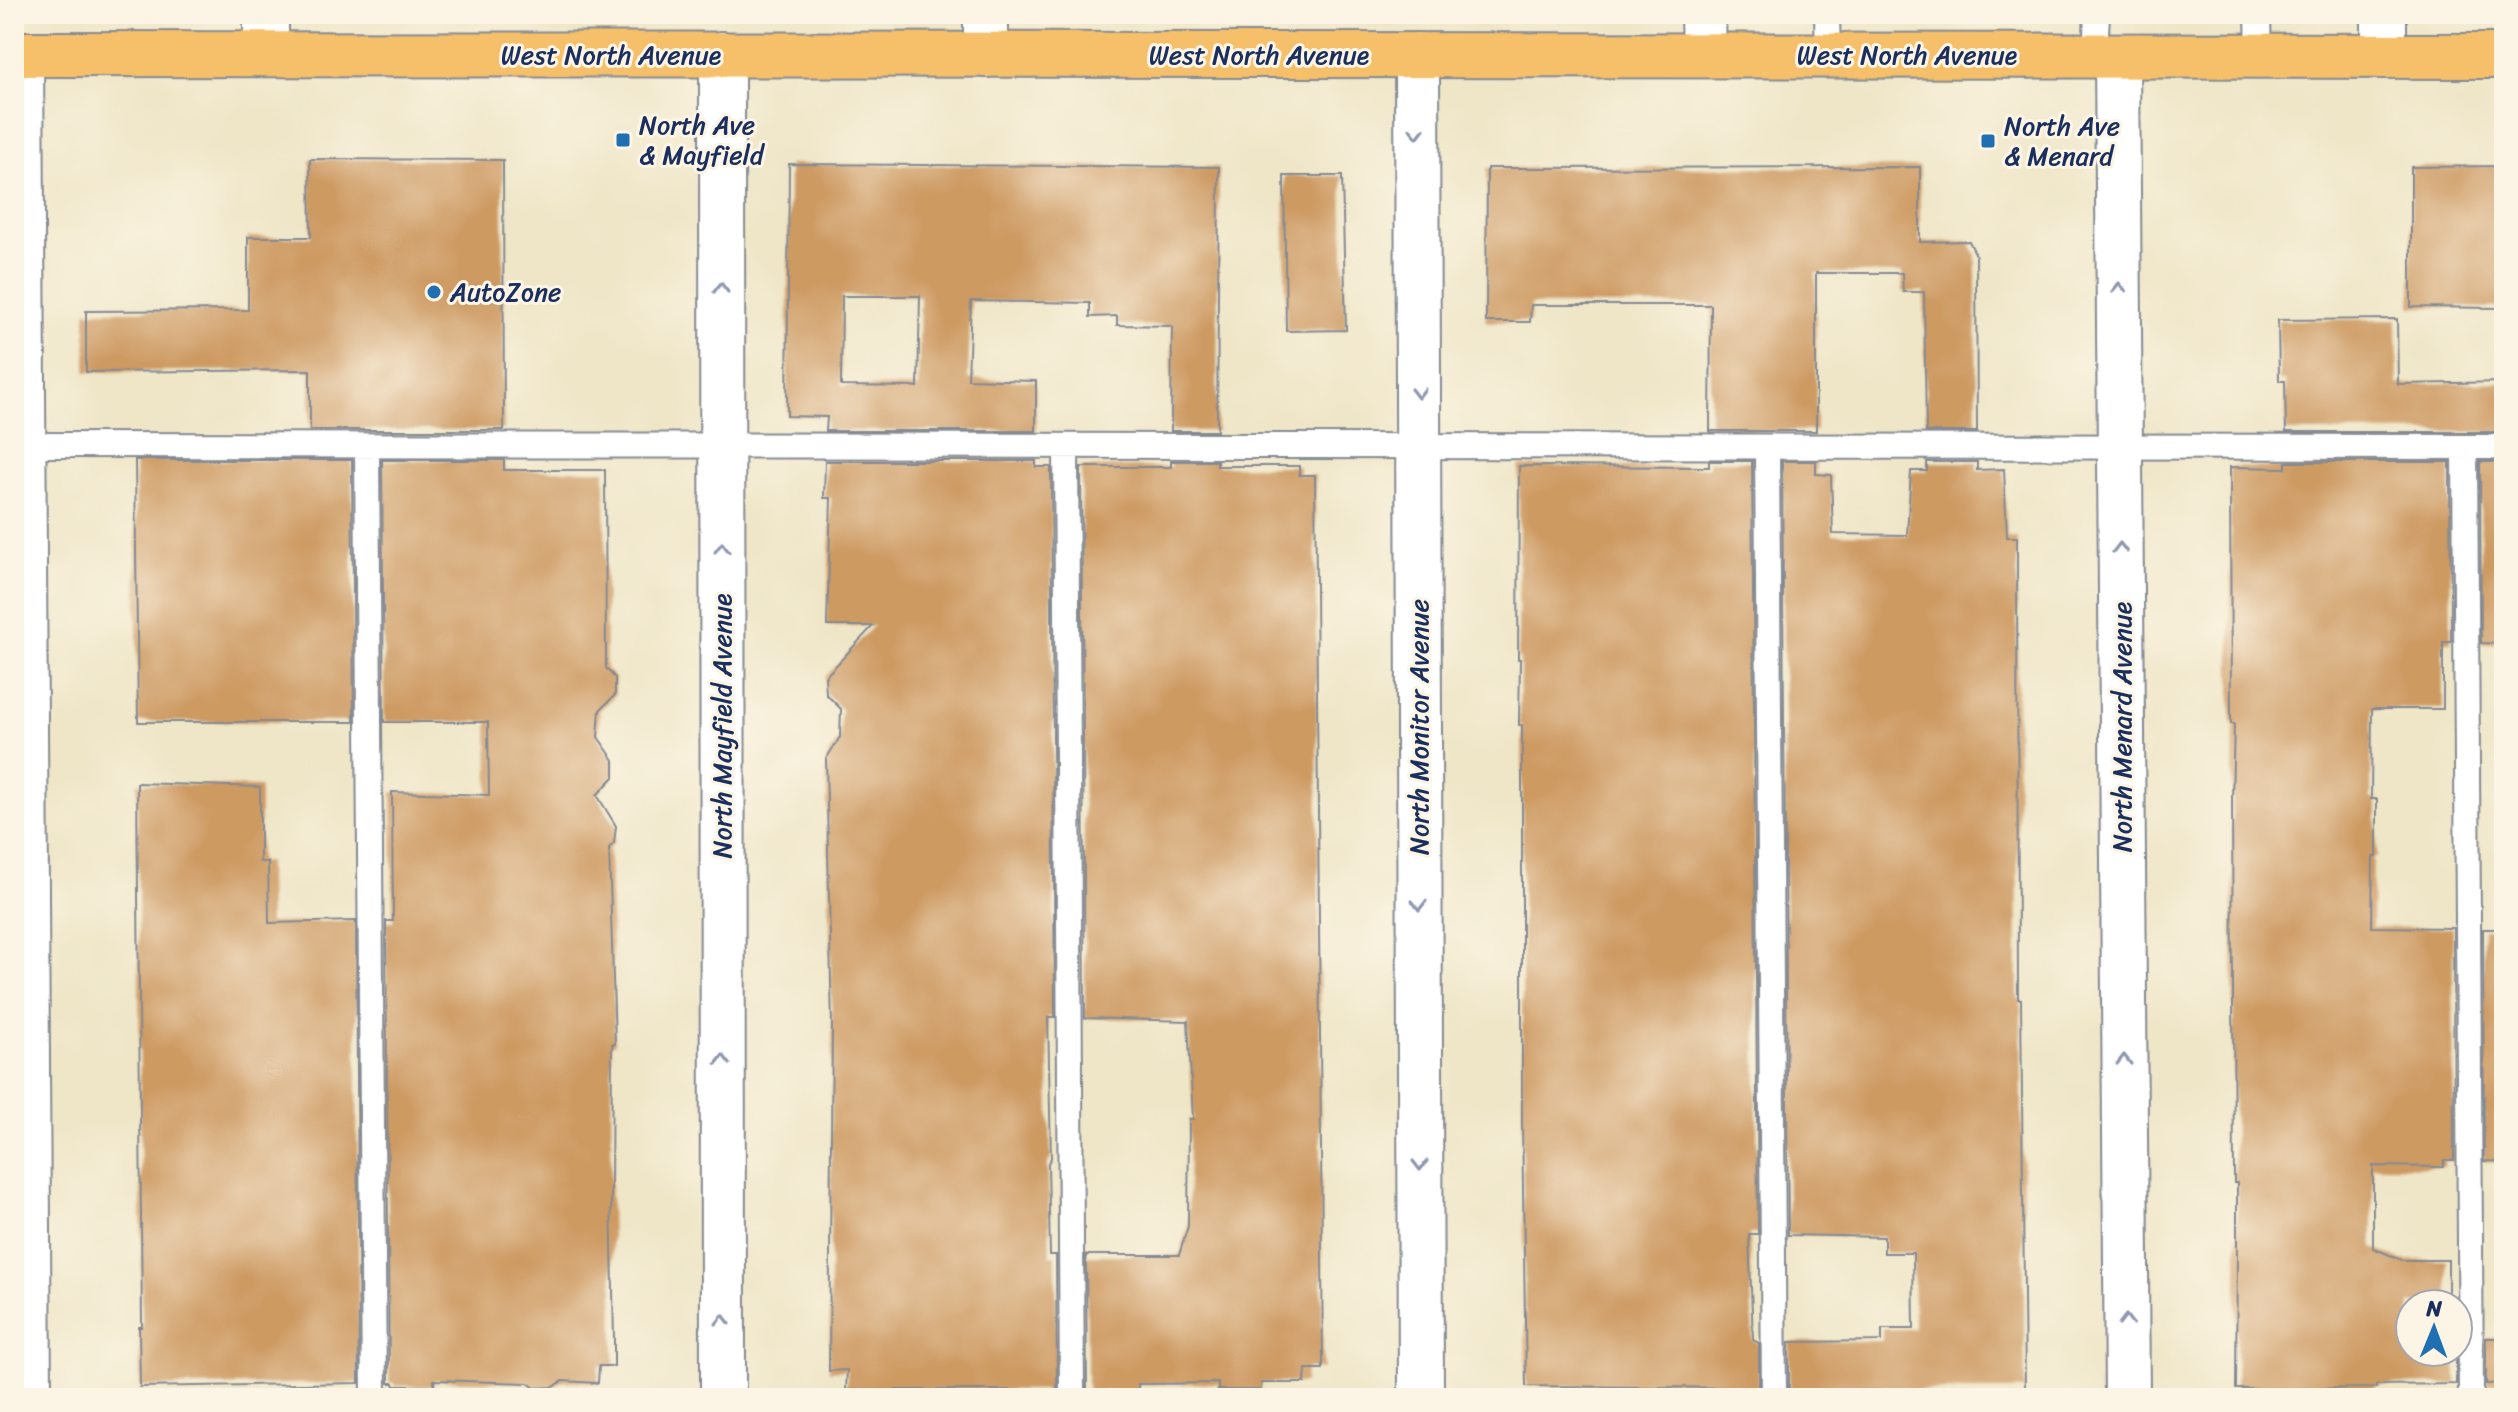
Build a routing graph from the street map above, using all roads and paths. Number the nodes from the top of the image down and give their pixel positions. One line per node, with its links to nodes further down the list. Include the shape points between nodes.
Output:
1 (266, 34): 8 (main road, West North Avenue); 9 (main road, West North Avenue)
2 (986, 35): 9 (main road, West North Avenue); 10 (main road, West North Avenue)
3 (1703, 35): 4 (main road, West North Avenue); 10 (main road, West North Avenue)
4 (1828, 35): 7 (main road, West North Avenue)
5 (2258, 35): 6 (main road, West North Avenue); 7 (main road, West North Avenue)
6 (2384, 35): 11 (main road, West North Avenue)
7 (2103, 42): 18 (street, North Menard Avenue, one-way to 7)
8 (17, 54): 12 (street)
9 (722, 54): 14 (street, North Mayfield Avenue, one-way to 9)
10 (1417, 55): 16 (street, North Monitor Avenue, one-way to 16)
11 (2504, 56)
12 (19, 446): 13 (lane); 21 (street)
13 (367, 446): 14 (lane); 22 (lane)
14 (722, 446): 15 (lane); 23 (street, North Mayfield Avenue, one-way to 14)
15 (1066, 446): 16 (lane); 24 (lane)
16 (1418, 447): 17 (lane); 25 (street, North Monitor Avenue, one-way to 25)
17 (1767, 447): 18 (lane); 26 (lane)
18 (2120, 447): 19 (lane); 27 (street, North Menard Avenue, one-way to 18)
19 (2465, 447): 20 (lane); 28 (lane)
20 (2504, 447)
21 (29, 1398)
22 (374, 1398)
23 (723, 1398)
24 (1072, 1398)
25 (1421, 1398)
26 (1774, 1398)
27 (2127, 1398)
28 (2471, 1398)

